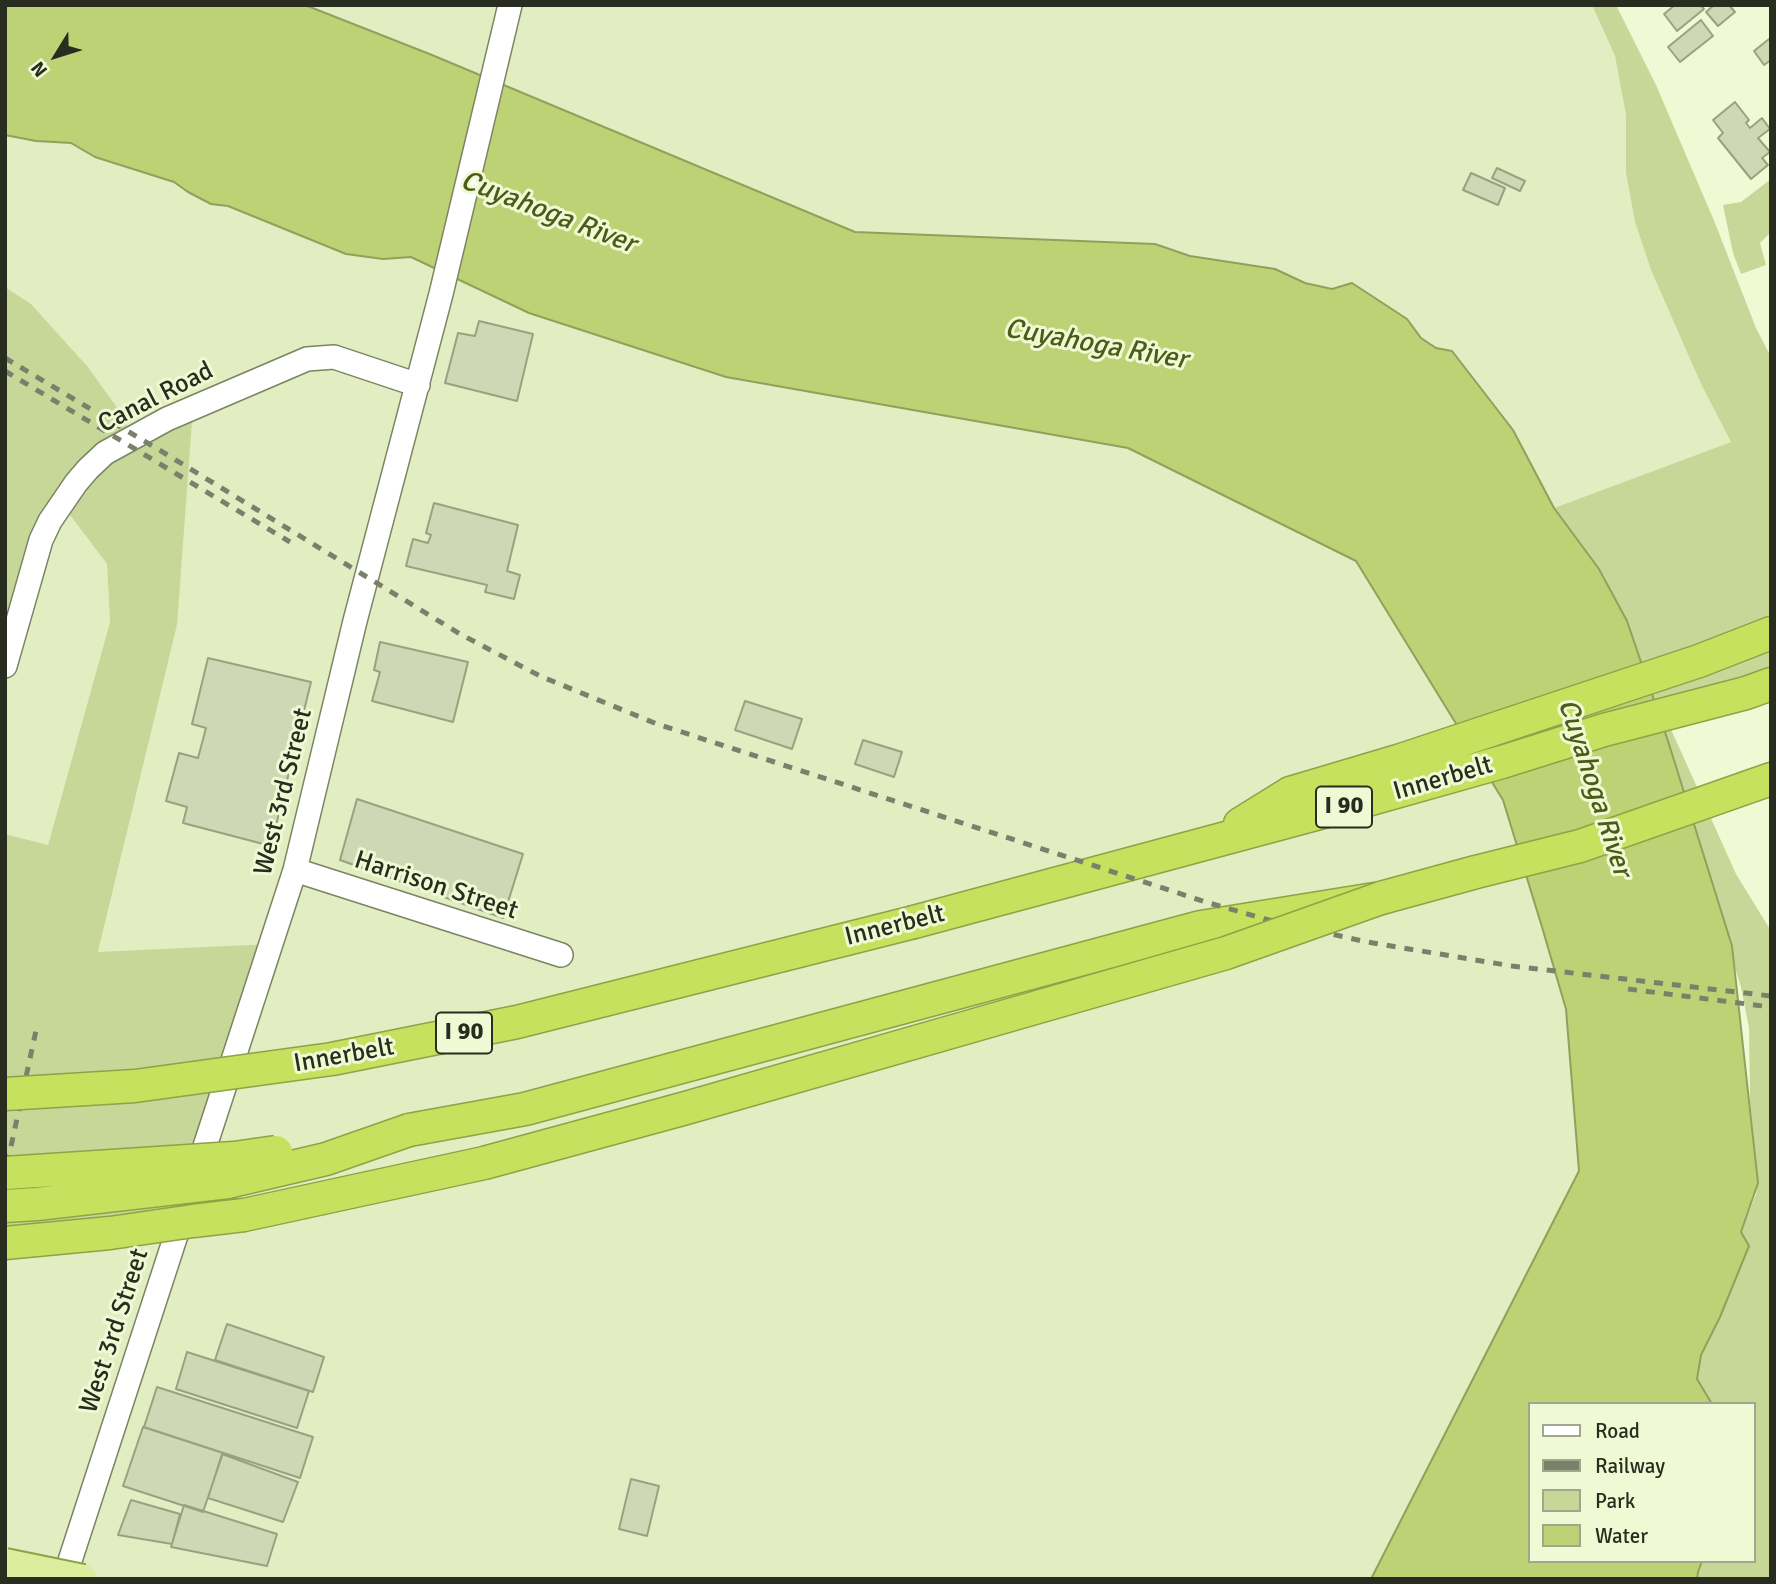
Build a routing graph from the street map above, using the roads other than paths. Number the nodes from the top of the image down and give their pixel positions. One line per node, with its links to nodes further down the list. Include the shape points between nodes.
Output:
1 (510, 5): 2 (street, West 3rd Street)
2 (418, 386): 3 (street, Canal Road, via 334,357 307,359 167,419 106,453 88,469 50,521); 9 (street, West 3rd Street)
3 (10, 630): 5 (street, Canal Road)
4 (1771, 633): 8 (highway, via 1699,661 1290,793)
5 (5, 666)
6 (1771, 684): 8 (highway, Innerbelt / I 90)
7 (1771, 779): 10 (highway, via 1580,846)
8 (1212, 841): 12 (highway, Innerbelt / I 90, bridge, via 517,1022 249,1072 135,1086)
9 (295, 870): 11 (street, Harrison Street); 18 (street, West 3rd Street)
10 (1381, 898): 13 (highway, bridge, via 1201,927 525,1109); 16 (highway, bridge, via 1226,953 484,1163 244,1215)
11 (561, 955)
12 (5, 1094)
13 (409, 1130): 14 (highway, bridge, via 234,1158); 15 (highway, bridge, via 326,1159 228,1182)
14 (5, 1172)
15 (5, 1206)
16 (5, 1243)
17 (5, 1563): 19 (main road, bridge)
18 (64, 1579)
19 (83, 1579)

